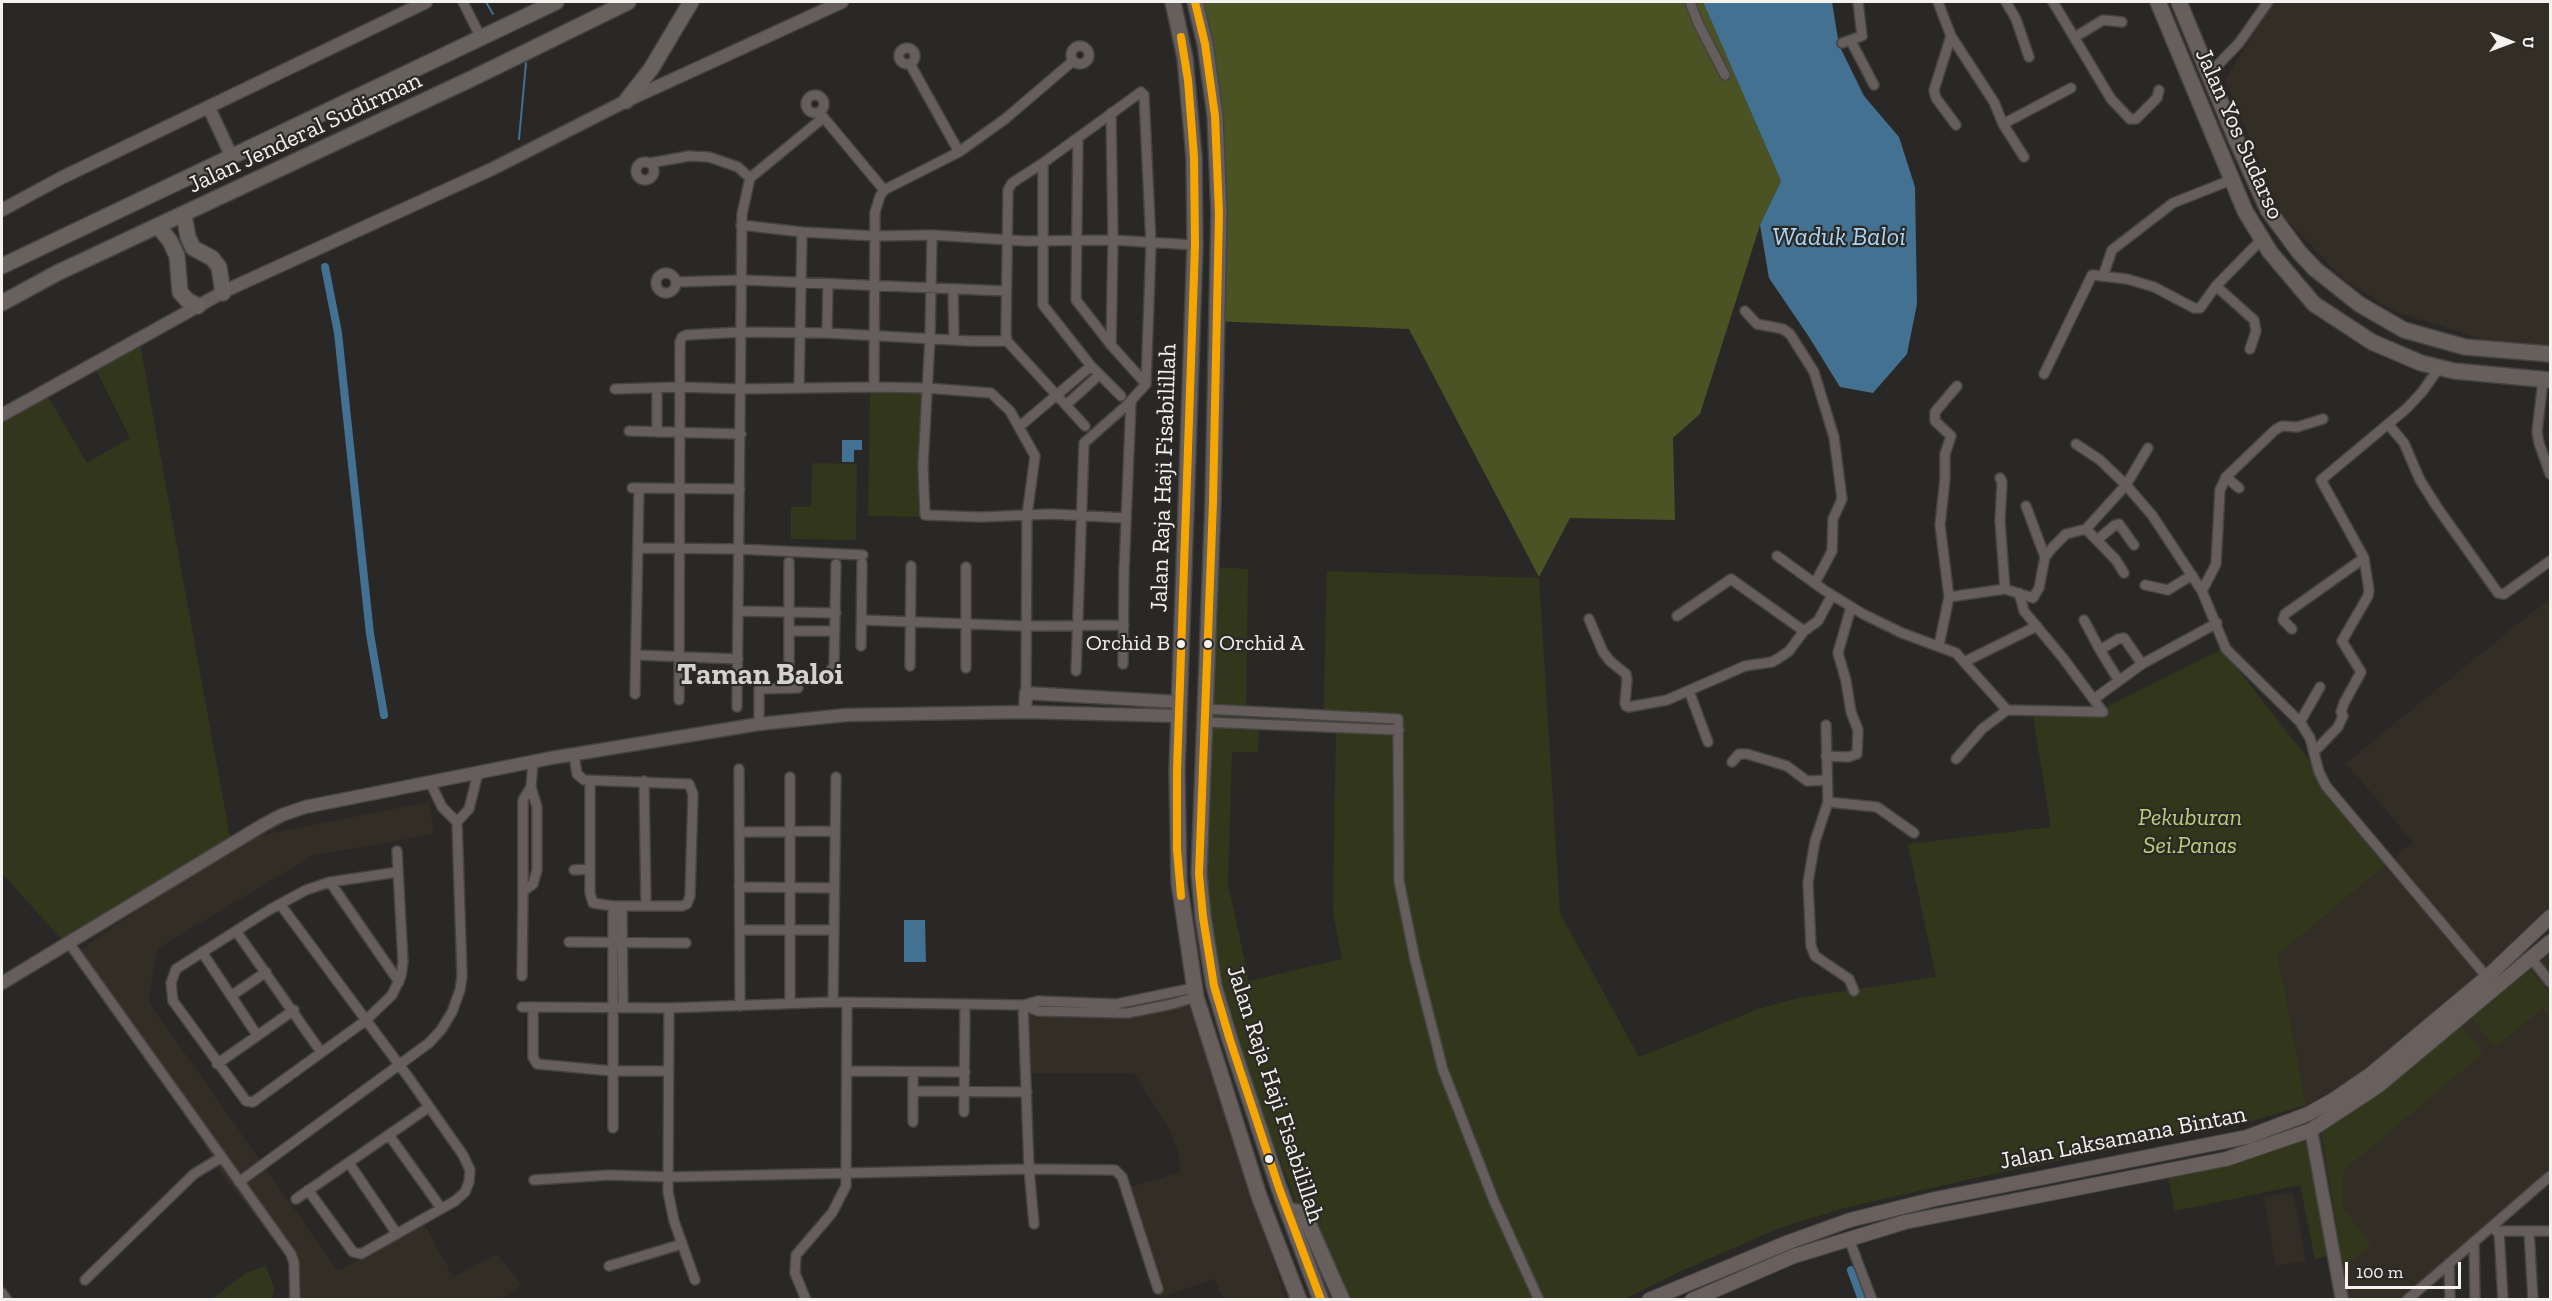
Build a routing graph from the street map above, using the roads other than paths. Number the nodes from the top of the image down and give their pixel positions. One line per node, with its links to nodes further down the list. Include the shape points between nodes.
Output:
1 (426, 2): 30 (street)
2 (463, 2): 20 (street)
3 (556, 2): 20 (highway, Jalan Jenderal Sudirman)
4 (628, 2): 46 (highway, Jalan Jenderal Sudirman)
5 (691, 2): 29 (highway, via 651,69)
6 (842, 2): 29 (street)
7 (1173, 2): 58 (main road, Jalan Raja Haji Fisabilillah, via 1190,102)
8 (1195, 2): 109 (main road, Jalan Raja Haji Fisabilillah, via 1210,70 1217,144 1219,276)
9 (1690, 2): 25 (street)
10 (1858, 2): 26 (street, via 1862,36 1846,42)
11 (1938, 2): 18 (street)
12 (2006, 2): 21 (street, via 2024,37)
13 (2053, 2): 19 (street)
14 (2158, 2): 35 (main road, Jalan Yos Sudarso)
15 (2179, 2): 24 (main road, Jalan Yos Sudarso)
16 (2268, 2): 24 (street, via 2234,50)
17 (2122, 22): 19 (street, via 2103,20)
18 (1951, 36): 32 (street, via 1994,102); 33 (street, via 1934,90)
19 (2075, 37): 28 (street, via 2111,99 2130,119 2136,119 2157,98)
20 (482, 38): 38 (highway, Jalan Jenderal Sudirman)
21 (2029, 57)
22 (1073, 61): 37 (street)
23 (910, 63): 37 (street)
24 (2209, 74): 34 (main road, Jalan Yos Sudarso)
25 (1725, 75)
26 (1874, 85)
27 (2071, 88): 32 (street)
28 (2159, 90)
29 (626, 101): 72 (street, via 492,169)
30 (209, 108): 38 (street); 45 (street)
31 (1111, 113): 36 (street); 53 (street); 57 (street, via 1138,93 1143,94)
32 (2003, 124): 39 (street)
33 (1956, 125)
34 (2230, 126): 35 (main road); 85 (main road, Jalan Yos Sudarso, via 2268,210 2315,269 2359,304 2404,330 2444,342)
35 (2212, 133): 43 (main road, Jalan Yos Sudarso)
36 (1077, 138): 41 (street); 55 (street)
37 (959, 152): 44 (street)
38 (231, 155): 61 (highway, Jalan Jenderal Sudirman)
39 (2024, 157)
40 (650, 163): 42 (street, via 689,156 709,157 738,167)
41 (1043, 164): 52 (street, via 1009,187); 56 (street)
42 (750, 178): 44 (street, via 821,115); 47 (street)
43 (2231, 180): 54 (main road, Jalan Yos Sudarso); 62 (street, via 2173,203 2128,236 2112,250)
44 (884, 190): 51 (street, via 876,206)
45 (2, 210)
46 (184, 215): 48 (highway, Jalan Jenderal Sudirman); 59 (highway)
47 (741, 225): 49 (street); 63 (street)
48 (158, 226): 60 (highway); 73 (highway, Jalan Jenderal Sudirman)
49 (801, 232): 51 (street); 65 (street)
50 (932, 235): 51 (street); 52 (street); 69 (street)
51 (875, 236): 67 (street)
52 (1007, 240): 56 (street); 71 (street)
53 (1113, 240): 55 (street); 57 (street); 83 (street)
54 (2261, 240): 68 (street); 87 (main road, Jalan Yos Sudarso, via 2290,279 2326,313 2392,352)
55 (1078, 241): 56 (street); 83 (street, via 1076,300)
56 (1044, 242): 86 (street, via 1043,305)
57 (1151, 244): 58 (street); 92 (street)
58 (1195, 245): 108 (main road, Jalan Raja Haji Fisabilillah)
59 (193, 248): 60 (highway); 72 (highway, via 212,258 219,267)
60 (177, 256): 74 (highway, via 180,292)
61 (2, 266)
62 (2103, 276): 68 (street, via 2154,287 2197,309 2203,307); 88 (street, via 2094,274 2089,278)
63 (742, 280): 64 (street); 65 (street); 76 (street)
64 (676, 282)
65 (802, 282): 66 (street); 77 (street)
66 (828, 284): 67 (street); 78 (street)
67 (874, 286): 69 (street); 79 (street)
68 (2216, 286): 84 (street, via 2254,320 2256,331)
69 (930, 288): 70 (street); 80 (street)
70 (953, 290): 71 (street); 81 (street)
71 (1006, 291): 82 (street)
72 (223, 293): 74 (street)
73 (2, 303)
74 (198, 306): 106 (street)
75 (1745, 311): 146 (street, via 1757,324 1784,329 1790,334 1814,372 1834,437 1842,499 1833,519 1832,551)
76 (742, 332): 77 (street); 95 (street, via 683,335); 101 (street)
77 (800, 333): 78 (street); 98 (street)
78 (826, 333): 79 (street)
79 (874, 335): 80 (street); 96 (street)
80 (930, 338): 81 (street); 99 (street)
81 (954, 340): 82 (street)
82 (1007, 341): 102 (street)
83 (1111, 345): 92 (street)
84 (2250, 349)
85 (2550, 354)
86 (1091, 366): 89 (street); 90 (street)
87 (2439, 368): 91 (main road, Jalan Yos Sudarso); 110 (street, via 2422,392)
88 (2044, 374)
89 (1099, 375): 93 (street); 103 (street)
90 (1079, 376): 93 (street); 102 (street)
91 (2547, 380): 119 (street, via 2537,432)
92 (1146, 384): 104 (street)
93 (1087, 386): 105 (street)
94 (1957, 386): 152 (street, via 1935,412 1935,421 1951,436 1945,454 1940,525)
95 (680, 387): 97 (street); 101 (street); 115 (street)
96 (874, 387): 98 (street); 99 (street)
97 (657, 388): 100 (street); 114 (street)
98 (799, 388): 101 (street)
99 (927, 388): 111 (street, via 991,393 1003,402); 127 (street, via 925,515)
100 (615, 389)
101 (741, 389): 116 (street)
102 (1057, 394): 105 (street); 111 (street)
103 (1121, 396)
104 (1131, 401): 128 (street, via 1084,443); 129 (street)
105 (1066, 405): 112 (street)
106 (2, 415)
107 (2323, 419): 120 (street, via 2275,430)
108 (1187, 422): 109 (main road); 195 (main road, Jalan Raja Haji Fisabilillah)
109 (1213, 423): 198 (main road, Jalan Raja Haji Fisabilillah)
110 (2388, 424): 138 (street, via 2321,480); 139 (street, via 2404,443 2437,507 2498,593 2504,594)
111 (1020, 426): 127 (street, via 1036,461)
112 (1085, 426)
113 (629, 431): 114 (street)
114 (657, 432): 115 (street)
115 (680, 432): 116 (street); 123 (street)
116 (741, 434): 125 (street)
117 (2076, 444): 122 (street)
118 (2148, 447): 122 (street)
119 (2550, 474)
120 (2226, 477): 124 (street); 149 (street, via 2220,490 2216,564)
121 (2001, 478): 148 (street)
122 (2126, 485): 130 (street); 145 (street, via 2152,514)
123 (679, 488): 125 (street); 133 (street, via 635,488); 134 (street)
124 (2240, 488)
125 (740, 489): 135 (street)
126 (2026, 506): 137 (street)
127 (1027, 515): 128 (street); 165 (street)
128 (1082, 515): 129 (street); 166 (street)
129 (1126, 518): 164 (street)
130 (2086, 529): 131 (street); 137 (street, via 2066,534)
131 (2097, 540): 132 (street, via 2119,524); 144 (street)
132 (2134, 545)
133 (638, 548): 134 (street); 175 (street)
134 (679, 548): 135 (street); 176 (street)
135 (740, 549): 154 (street); 159 (street, via 862,559)
136 (1777, 556): 146 (street)
137 (2045, 556): 150 (street, via 2036,595 2033,598)
138 (2364, 558): 168 (street, via 2285,614 2283,620); 204 (street, via 2369,593 2342,641 2361,672 2344,703 2338,727)
139 (2550, 561)
140 (789, 562): 155 (street)
141 (836, 564): 156 (street)
142 (911, 566): 161 (street)
143 (966, 567): 162 (street)
144 (2124, 573)
145 (2192, 575): 147 (street, via 2168,590); 149 (street)
146 (1815, 583): 151 (street)
147 (2145, 585)
148 (2005, 589): 150 (street); 152 (street)
149 (2202, 591): 163 (street)
150 (2019, 594): 167 (street, via 2024,611)
151 (1832, 595): 153 (street); 171 (street, via 1818,621)
152 (1949, 597): 172 (street)
153 (1851, 607): 172 (street, via 1902,633); 206 (street, via 1838,653 1858,730 1857,754)
154 (738, 611): 155 (street); 177 (street)
155 (789, 612): 156 (street); 169 (street)
156 (836, 613): 170 (street)
157 (1677, 615): 171 (street, via 1731,579)
158 (1589, 619): 189 (street, via 1603,652 1626,674 1626,706 1667,700)
159 (862, 620): 161 (street); 173 (street)
160 (2084, 620): 174 (street)
161 (911, 621): 162 (street); 182 (street)
162 (966, 623): 165 (street); 183 (street)
163 (2217, 623): 180 (street); 199 (street, via 2226,649)
164 (1124, 625): 166 (street); 179 (street)
165 (1025, 626): 166 (street); 190 (street)
166 (1079, 626): 184 (street)
167 (2037, 626): 178 (street); 192 (street)
168 (2292, 628)
169 (789, 631): 170 (street); 181 (street)
170 (835, 631): 185 (street, via 834,666)
171 (1804, 631): 189 (street, via 1789,651 1772,662 1751,663)
172 (1939, 645): 178 (street)
173 (861, 646)
174 (2100, 650): 180 (street, via 2124,638); 186 (street)
175 (636, 655): 176 (street); 191 (street)
176 (679, 657): 177 (street); 193 (street)
177 (738, 658): 194 (street)
178 (1964, 662): 196 (street)
179 (1123, 664)
180 (2142, 664): 186 (street)
181 (789, 666)
182 (910, 666)
183 (966, 668)
184 (1076, 671)
185 (825, 677)
186 (2119, 681): 192 (street)
187 (2320, 687): 199 (street)
188 (798, 688): 200 (street, via 759,688)
189 (1689, 691): 203 (street)
190 (1026, 693): 195 (street); 197 (street)
191 (635, 694)
192 (2094, 699): 196 (street, via 2103,712)
193 (679, 700)
194 (737, 706)
195 (1179, 709): 197 (street); 218 (main road, Jalan Raja Haji Fisabilillah)
196 (2007, 710): 207 (street, via 1982,729)
197 (1025, 712): 200 (street, via 878,712)
198 (1204, 716): 202 (street); 202 (street, via 1396,717); 219 (main road, Jalan Raja Haji Fisabilillah)
199 (2300, 722): 204 (street)
200 (759, 724): 205 (street)
201 (1826, 725): 206 (street)
202 (1399, 730): 327 (street, via 1399,881 1414,960 1443,1070 1494,1201)
203 (1708, 742)
204 (2314, 752): 255 (street, via 2326,786)
205 (574, 755): 208 (street); 215 (street, via 577,774)
206 (1826, 756): 214 (street)
207 (1956, 759)
208 (533, 762): 211 (street); 220 (street)
209 (1732, 762): 214 (street, via 1739,754 1747,754 1787,766 1807,781)
210 (739, 769): 225 (street)
211 (478, 773): 217 (street); 222 (street, via 469,809)
212 (790, 777): 223 (street)
213 (836, 777): 224 (street)
214 (1827, 780): 221 (street)
215 (590, 781): 216 (street); 228 (street)
216 (644, 781): 238 (street); 238 (street, via 683,782 693,794 690,901 682,906)
217 (430, 783): 222 (street, via 442,807); 249 (street, via 282,815)
218 (1178, 783): 219 (main road); 241 (main road, Jalan Raja Haji Fisabilillah, via 1177,849)
219 (1204, 784): 239 (main road, Jalan Raja Haji Fisabilillah, via 1199,874)
220 (531, 787): 235 (street, via 523,800); 235 (street, via 537,807 537,870 533,884)
221 (1828, 802): 226 (street, via 1877,807); 259 (street, via 1808,882 1811,946 1815,956 1849,979)
222 (457, 822): 277 (street, via 460,990 441,1030)
223 (792, 831): 224 (street); 225 (street); 233 (street)
224 (835, 831): 234 (street)
225 (739, 832): 232 (street)
226 (1914, 833)
227 (397, 850): 230 (street)
228 (590, 869): 229 (street); 237 (street, via 593,903)
229 (574, 870)
230 (398, 872): 231 (street); 256 (street, via 403,962)
231 (330, 882): 236 (street); 256 (street)
232 (740, 886): 233 (street); 243 (street)
233 (791, 887): 234 (street); 245 (street)
234 (834, 888): 244 (street)
235 (523, 891): 254 (street)
236 (280, 904): 242 (street); 273 (street)
237 (617, 906): 238 (street); 247 (street)
238 (646, 906)
239 (1203, 917): 241 (main road); 303 (main road, Jalan Raja Haji Fisabilillah, via 1214,986)
240 (2550, 917): 255 (main road, Jalan Laksamana Bintan)
241 (1183, 920): 260 (main road, Jalan Raja Haji Fisabilillah)
242 (236, 930): 251 (street); 253 (street)
243 (740, 930): 245 (street); 267 (street)
244 (834, 930): 245 (street); 262 (street)
245 (791, 931): 264 (street)
246 (570, 942): 247 (street)
247 (618, 942): 250 (street); 270 (street)
248 (2550, 942): 252 (main road, Jalan Laksamana Bintan)
249 (69, 943): 258 (street); 292 (street)
250 (686, 943)
251 (202, 952): 261 (street); 276 (street, via 176,969 171,982 172,996)
252 (2531, 958): 257 (street); 290 (main road, Jalan Laksamana Bintan, via 2378,1086)
253 (266, 972): 261 (street); 272 (street)
254 (522, 976)
255 (2487, 978): 311 (main road, Jalan Laksamana Bintan, via 2371,1074 2321,1107 2262,1133 1935,1199 1850,1220)
256 (399, 982): 273 (street, via 386,1003)
257 (2550, 982)
258 (2, 983)
259 (1854, 991)
260 (1195, 993): 266 (street, via 1172,1005 1128,1012 1038,1011); 324 (main road, Jalan Raja Haji Fisabilillah, via 1259,1196)
261 (231, 996): 274 (street)
262 (833, 1002): 263 (street); 264 (street)
263 (848, 1002): 265 (street); 280 (street)
264 (790, 1003): 267 (street)
265 (965, 1005): 266 (street); 282 (street)
266 (1023, 1005): 284 (street)
267 (740, 1006): 271 (street)
268 (522, 1007): 269 (street)
269 (533, 1007): 270 (street); 278 (street, via 534,1062)
270 (618, 1008): 271 (street); 278 (street)
271 (669, 1008): 279 (street)
272 (294, 1010): 274 (street); 275 (street)
273 (365, 1021): 275 (street); 277 (street)
274 (257, 1035): 276 (street)
275 (321, 1052): 276 (street, via 253,1102 246,1101)
276 (218, 1064)
277 (399, 1065): 286 (street); 299 (street)
278 (612, 1071): 279 (street); 289 (street)
279 (668, 1071): 297 (street)
280 (847, 1071): 281 (street); 295 (street)
281 (913, 1072): 282 (street); 283 (street)
282 (965, 1072): 285 (street)
283 (914, 1091): 285 (street); 288 (street)
284 (1027, 1092): 285 (street); 294 (street)
285 (964, 1093): 287 (street)
286 (429, 1107): 291 (street); 302 (street, via 470,1170 465,1192)
287 (964, 1112)
288 (914, 1122)
289 (614, 1128)
290 (2311, 1130): 310 (main road, Jalan Laksamana Bintan, via 2226,1159 1931,1216); 331 (street)
291 (389, 1135): 293 (street); 302 (street)
292 (222, 1157): 299 (street); 317 (street, via 195,1174)
293 (349, 1163): 300 (street); 309 (street)
294 (1029, 1169): 295 (street); 304 (street); 319 (street, via 1119,1172)
295 (846, 1173): 297 (street); 323 (street, via 843,1194 832,1213 796,1255 795,1273)
296 (2550, 1176): 308 (street)
297 (669, 1177): 298 (street, via 610,1175); 313 (street, via 670,1206)
298 (534, 1180)
299 (239, 1182): 322 (street, via 291,1254)
300 (308, 1190): 301 (street); 309 (street, via 357,1254)
301 (296, 1198)
302 (441, 1208): 309 (street)
303 (1288, 1210): 325 (main road, Jalan Raja Haji Fisabilillah); 326 (main road, via 1298,1212 1308,1223)
304 (1034, 1224)
305 (2499, 1231): 306 (street); 308 (street); 335 (street)
306 (2529, 1231): 307 (street); 336 (street)
307 (2550, 1231)
308 (2486, 1232): 312 (street)
309 (397, 1234)
310 (1850, 1239): 314 (main road, Jalan Laksamana Bintan); 330 (street)
311 (1789, 1242): 314 (main road); 328 (main road, Jalan Laksamana Bintan)
312 (2474, 1243): 315 (street); 334 (street)
313 (682, 1244): 316 (street); 318 (street)
314 (1794, 1256): 329 (main road, Jalan Laksamana Bintan)
315 (2449, 1263): 332 (street); 333 (street)
316 (609, 1266)
317 (85, 1280)
318 (695, 1280)
319 (1158, 1289)
320 (2, 1293): 321 (street)
321 (7, 1299)
322 (295, 1299)
323 (806, 1299)
324 (1299, 1299)
325 (1321, 1299)
326 (1342, 1299)
327 (1539, 1299)
328 (1649, 1299)
329 (1692, 1299)
330 (1872, 1299)
331 (2342, 1299)
332 (2407, 1299)
333 (2450, 1299)
334 (2475, 1299)
335 (2503, 1299)
336 (2533, 1299)

